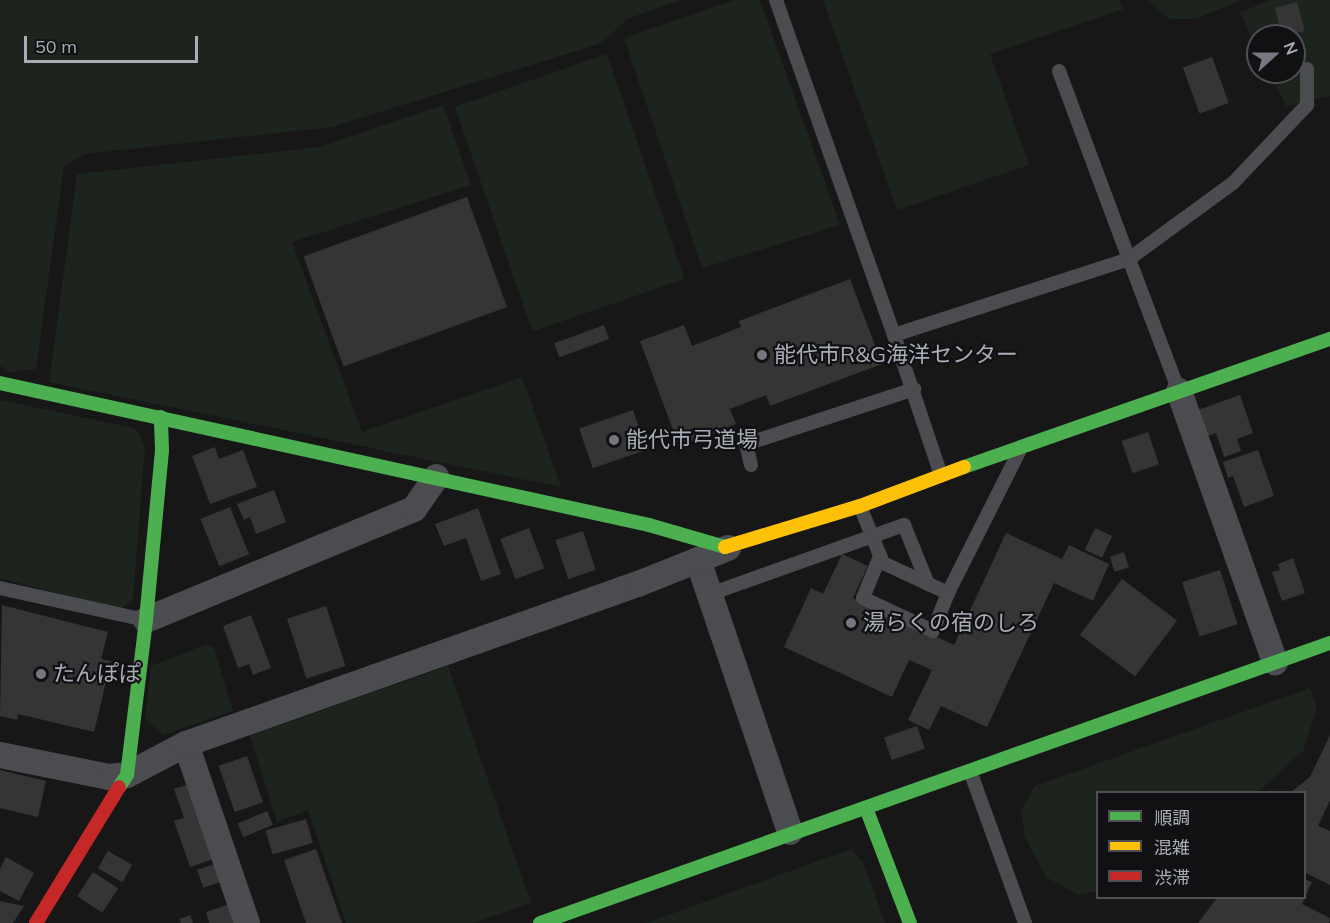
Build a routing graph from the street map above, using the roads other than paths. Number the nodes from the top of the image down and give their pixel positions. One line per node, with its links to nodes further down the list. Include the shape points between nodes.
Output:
1 (776, 0): 5 (lane)
2 (1307, 69): 4 (lane, via 1307,105 1233,183)
3 (1059, 71): 4 (lane)
4 (1129, 259): 5 (lane); 9 (lane)
5 (894, 335): 8 (lane)
6 (1330, 339): 9 (street)
7 (0, 383): 10 (street)
8 (914, 389): 12 (lane, via 746,444); 13 (lane)
9 (1179, 391): 11 (street); 26 (street)
10 (161, 417): 14 (street); 24 (street, via 162,450)
11 (1022, 445): 13 (street); 23 (lane)
12 (751, 465)
13 (941, 475): 15 (street)
14 (436, 477): 17 (street, via 649,525); 24 (street, via 414,509)
15 (861, 506): 16 (lane); 17 (street)
16 (873, 537): 18 (lane); 20 (lane, via 904,525); 22 (lane)
17 (728, 548): 19 (street)
18 (880, 556): 20 (lane, via 883,563); 23 (lane, via 863,598 933,631)
19 (699, 560): 22 (street); 27 (street)
20 (928, 584): 23 (lane)
21 (0, 588): 24 (lane)
22 (710, 594): 32 (street)
23 (948, 594)
24 (146, 620): 30 (street)
25 (1330, 643): 26 (street)
26 (1275, 662): 29 (street)
27 (186, 744): 30 (street); 34 (street)
28 (0, 755): 30 (street, via 109,777)
29 (970, 771): 31 (street); 37 (lane)
30 (127, 775): 33 (street)
31 (866, 808): 32 (street); 36 (street)
32 (790, 832): 35 (street)
33 (36, 923)
34 (247, 923)
35 (540, 923)
36 (910, 923)
37 (1025, 923)

